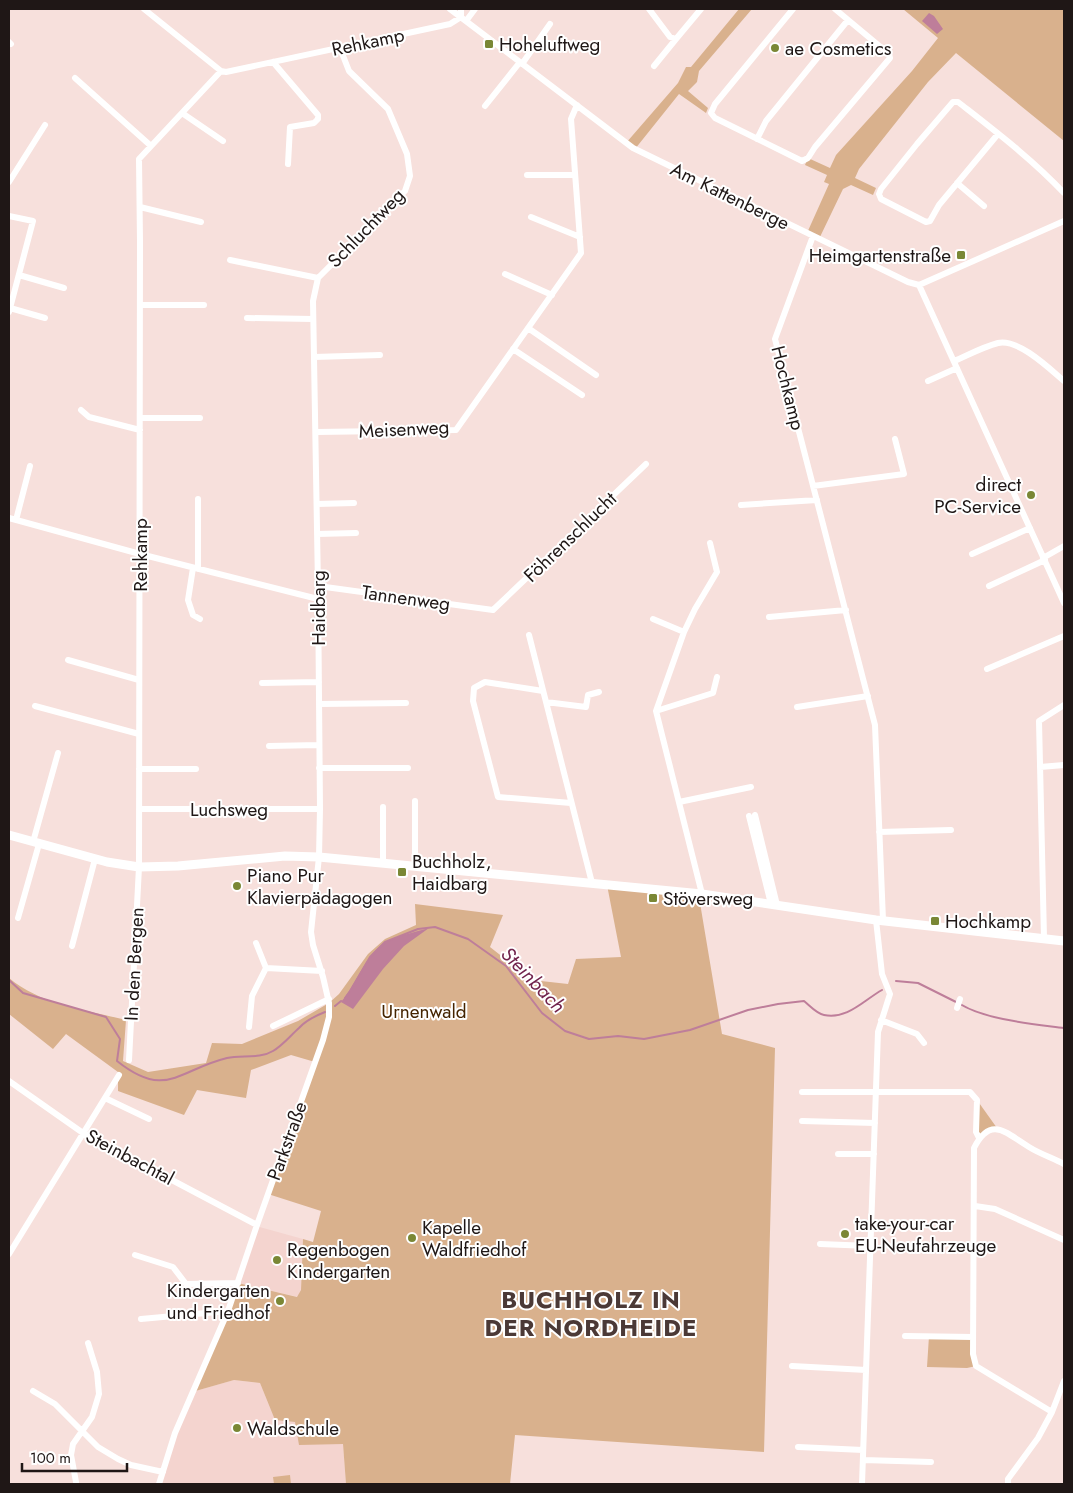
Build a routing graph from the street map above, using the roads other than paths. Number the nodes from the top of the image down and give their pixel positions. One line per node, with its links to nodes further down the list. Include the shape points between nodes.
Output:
1 (144, 9): 17 (street)
2 (450, 9): 9 (street, Am Kattenberge)
3 (461, 9): 9 (street)
4 (475, 9): 9 (street)
5 (649, 9): 12 (street, via 670,37)
6 (701, 9): 12 (street)
7 (793, 9): 24 (street, via 711,112 715,118)
8 (835, 9): 10 (street)
9 (463, 19): 13 (street, Rehkamp); 15 (street, Am Kattenberge)
10 (848, 20): 24 (street, via 766,121); 24 (street, via 890,58 806,160)
11 (550, 24): 15 (street)
12 (676, 39): 16 (street)
13 (340, 48): 14 (street, Rehkamp); 44 (street, Schluchtweg, via 349,71 388,109 407,154 410,176 405,192)
14 (273, 62): 17 (street, Rehkamp); 27 (street, via 318,115 314,123 290,127)
15 (521, 63): 19 (street, Am Kattenberge); 20 (street)
16 (654, 66)
17 (221, 71): 21 (street, Rehkamp)
18 (75, 78): 26 (street)
19 (576, 105): 29 (street, Meisenweg, via 571,119); 39 (street, Am Kattenberge, via 635,149)
20 (485, 106)
21 (182, 112): 25 (street); 26 (street, Rehkamp)
22 (45, 126): 30 (street)
23 (998, 134): 31 (street); 31 (street, via 958,102 953,102 879,194 881,199 926,222 930,221); 32 (street, via 1026,156)
24 (757, 139)
25 (223, 141)
26 (151, 146): 34 (street, Rehkamp, via 139,159)
27 (288, 164)
28 (527, 175): 29 (street)
29 (576, 175): 40 (street, Meisenweg)
30 (9, 182)
31 (957, 183): 33 (street)
32 (1064, 194)
33 (984, 206)
34 (140, 208): 37 (street); 49 (street, Rehkamp)
35 (9, 216): 43 (street, via 33,221)
36 (531, 217): 40 (street)
37 (201, 222)
38 (1063, 224): 45 (street)
39 (813, 236): 45 (street, Am Kattenberge); 73 (street, Hochkamp, via 775,338)
40 (580, 237): 47 (street, Meisenweg, via 581,253)
41 (230, 260): 44 (street, Schluchtweg)
42 (505, 274): 47 (street)
43 (19, 275): 46 (street); 51 (street)
44 (318, 278): 48 (street, Schluchtweg)
45 (919, 285): 59 (street)
46 (64, 288)
47 (552, 295): 55 (street, Meisenweg)
48 (313, 301): 54 (street, Haidbarg)
49 (140, 305): 50 (street); 66 (street, Rehkamp)
50 (204, 305)
51 (9, 310): 52 (street)
52 (45, 318)
53 (247, 318): 54 (street)
54 (313, 319): 58 (street, Haidbarg)
55 (528, 328): 56 (street, Meisenweg); 61 (street)
56 (513, 349): 64 (street); 69 (street, Meisenweg, via 456,430)
57 (380, 355): 58 (street)
58 (314, 357): 69 (street, Haidbarg)
59 (954, 361): 60 (street); 63 (street, via 999,342 1015,345)
60 (957, 368): 62 (street); 81 (street)
61 (596, 375)
62 (928, 381)
63 (1064, 381)
64 (582, 395)
65 (81, 410): 68 (street, via 89,417)
66 (140, 418): 67 (street); 68 (street, Rehkamp)
67 (200, 418)
68 (140, 430): 86 (street, Rehkamp)
69 (316, 432): 77 (street, Haidbarg)
70 (895, 439): 73 (street, via 904,474)
71 (646, 464): 94 (street, Föhrenschlucht)
72 (30, 466): 80 (street)
73 (813, 486): 75 (street, Hochkamp)
74 (198, 499): 89 (street)
75 (817, 500): 78 (street); 95 (street, Hochkamp)
76 (354, 503): 77 (street)
77 (317, 504): 83 (street, Haidbarg)
78 (742, 505)
79 (9, 518): 80 (street)
80 (16, 520): 86 (street)
81 (1030, 528): 87 (street); 88 (street)
82 (356, 532): 83 (street)
83 (317, 534): 90 (street, Haidbarg)
84 (710, 543): 99 (street, via 717,572)
85 (1064, 546): 88 (street)
86 (140, 554): 89 (street); 105 (street, Rehkamp)
87 (972, 554)
88 (1044, 559): 91 (street); 93 (street)
89 (196, 568): 92 (street); 97 (street, via 188,600 193,615)
90 (318, 586): 92 (street, Haidbarg); 94 (street, Tannenweg)
91 (989, 586)
92 (318, 599): 106 (street, Haidbarg)
93 (1064, 603)
94 (493, 610)
95 (846, 610): 96 (street); 110 (street, Hochkamp)
96 (769, 617)
97 (200, 618)
98 (653, 619): 99 (street)
99 (684, 632): 117 (street)
100 (528, 635): 108 (street)
101 (1064, 636): 103 (street)
102 (68, 660): 105 (street)
103 (987, 668)
104 (717, 677): 117 (street, via 713,692)
105 (139, 680): 118 (street, Rehkamp)
106 (319, 682): 107 (street); 113 (street, Haidbarg)
107 (262, 683)
108 (543, 691): 111 (street); 131 (street, via 485,682 474,688 473,701 498,797)
109 (599, 692): 111 (street, via 588,695 586,707)
110 (868, 696): 116 (street); 137 (street, Hochkamp, via 875,725)
111 (546, 702): 131 (street)
112 (406, 703): 113 (street)
113 (319, 704): 119 (street, Haidbarg)
114 (1064, 705): 125 (street, via 1039,721)
115 (35, 706): 118 (street)
116 (797, 707)
117 (656, 711): 130 (street)
118 (139, 734): 126 (street, Rehkamp)
119 (319, 745): 120 (street); 123 (street, Haidbarg)
120 (270, 746)
121 (58, 753): 139 (street)
122 (1064, 765): 125 (street)
123 (320, 768): 124 (street); 134 (street, Haidbarg)
124 (408, 768)
125 (1040, 768): 150 (street)
126 (139, 769): 127 (street); 133 (street, Rehkamp)
127 (196, 769)
128 (751, 787): 130 (street)
129 (415, 800): 143 (street)
130 (679, 802): 146 (street)
131 (571, 803): 145 (street)
132 (383, 807): 142 (street)
133 (139, 809): 134 (street, Luchsweg); 144 (street, Rehkamp)
134 (320, 809): 140 (street, Haidbarg)
135 (752, 816): 147 (street)
136 (951, 830): 137 (street)
137 (879, 832): 149 (street, Hochkamp)
138 (9, 835): 139 (street)
139 (36, 843): 141 (street); 148 (street)
140 (319, 857): 142 (street); 144 (street, via 285,856); 155 (street, Parkstraße, via 312,932)
141 (95, 859): 144 (street); 153 (street)
142 (384, 863): 143 (street)
143 (415, 866): 145 (street)
144 (139, 867): 163 (street, In den Bergen)
145 (592, 883): 146 (street)
146 (702, 894): 147 (street)
147 (774, 905): 149 (street)
148 (18, 918)
149 (879, 920): 150 (street); 159 (street, Hochkamp, via 882,974 890,994)
150 (1044, 938): 151 (street)
151 (1064, 941)
152 (256, 943): 154 (street)
153 (72, 946)
154 (266, 968): 155 (street); 161 (street, via 252,996)
155 (322, 972): 156 (street, Parkstraße)
156 (328, 999): 160 (street); 178 (street, Parkstraße, via 329,1017 323,1040)
157 (960, 999): 158 (street)
158 (958, 1008)
159 (881, 1020): 162 (street, via 917,1034); 167 (street, Hochkamp)
160 (273, 1026)
161 (249, 1027)
162 (924, 1043)
163 (129, 1060)
164 (119, 1075): 168 (street)
165 (9, 1081): 172 (street, Steinbachtal)
166 (802, 1092): 167 (street)
167 (876, 1093): 171 (street, Hochkamp); 173 (street, via 970,1092 977,1100 976,1132)
168 (105, 1098): 169 (street); 172 (street)
169 (149, 1119)
170 (802, 1121): 171 (street)
171 (875, 1123): 175 (street, Hochkamp)
172 (83, 1133): 178 (street, Steinbachtal); 182 (street)
173 (980, 1138): 176 (street, via 988,1130 997,1128); 177 (street, via 974,1148)
174 (838, 1154): 175 (street)
175 (874, 1154): 181 (street, Hochkamp)
176 (1064, 1164)
177 (974, 1206): 179 (street, via 995,1210); 188 (street)
178 (257, 1224): 184 (street, Parkstraße)
179 (1064, 1240)
180 (820, 1244): 181 (street)
181 (870, 1246): 191 (street, Hochkamp)
182 (9, 1254)
183 (135, 1255): 184 (street, via 173,1267 186,1284)
184 (238, 1283): 185 (street, Parkstraße)
185 (228, 1311): 186 (street); 200 (street, Parkstraße, via 176,1433)
186 (141, 1319)
187 (905, 1336): 188 (street)
188 (973, 1337): 194 (street, via 976,1366)
189 (88, 1342): 195 (street, via 97,1372 99,1394 92,1417)
190 (792, 1366): 191 (street)
191 (866, 1370): 197 (street, Hochkamp)
192 (1064, 1381): 194 (street)
193 (33, 1391): 195 (street, via 55,1404)
194 (1052, 1412): 204 (street, via 1038,1438 1008,1479)
195 (81, 1431): 200 (street, via 118,1459); 201 (street, via 71,1455)
196 (798, 1447): 197 (street)
197 (864, 1450): 198 (street, Hochkamp)
198 (863, 1460): 199 (street); 203 (street, Hochkamp)
199 (932, 1462)
200 (163, 1472): 202 (street, Parkstraße)
201 (76, 1482)
202 (159, 1484)
203 (862, 1484)
204 (1008, 1484)

